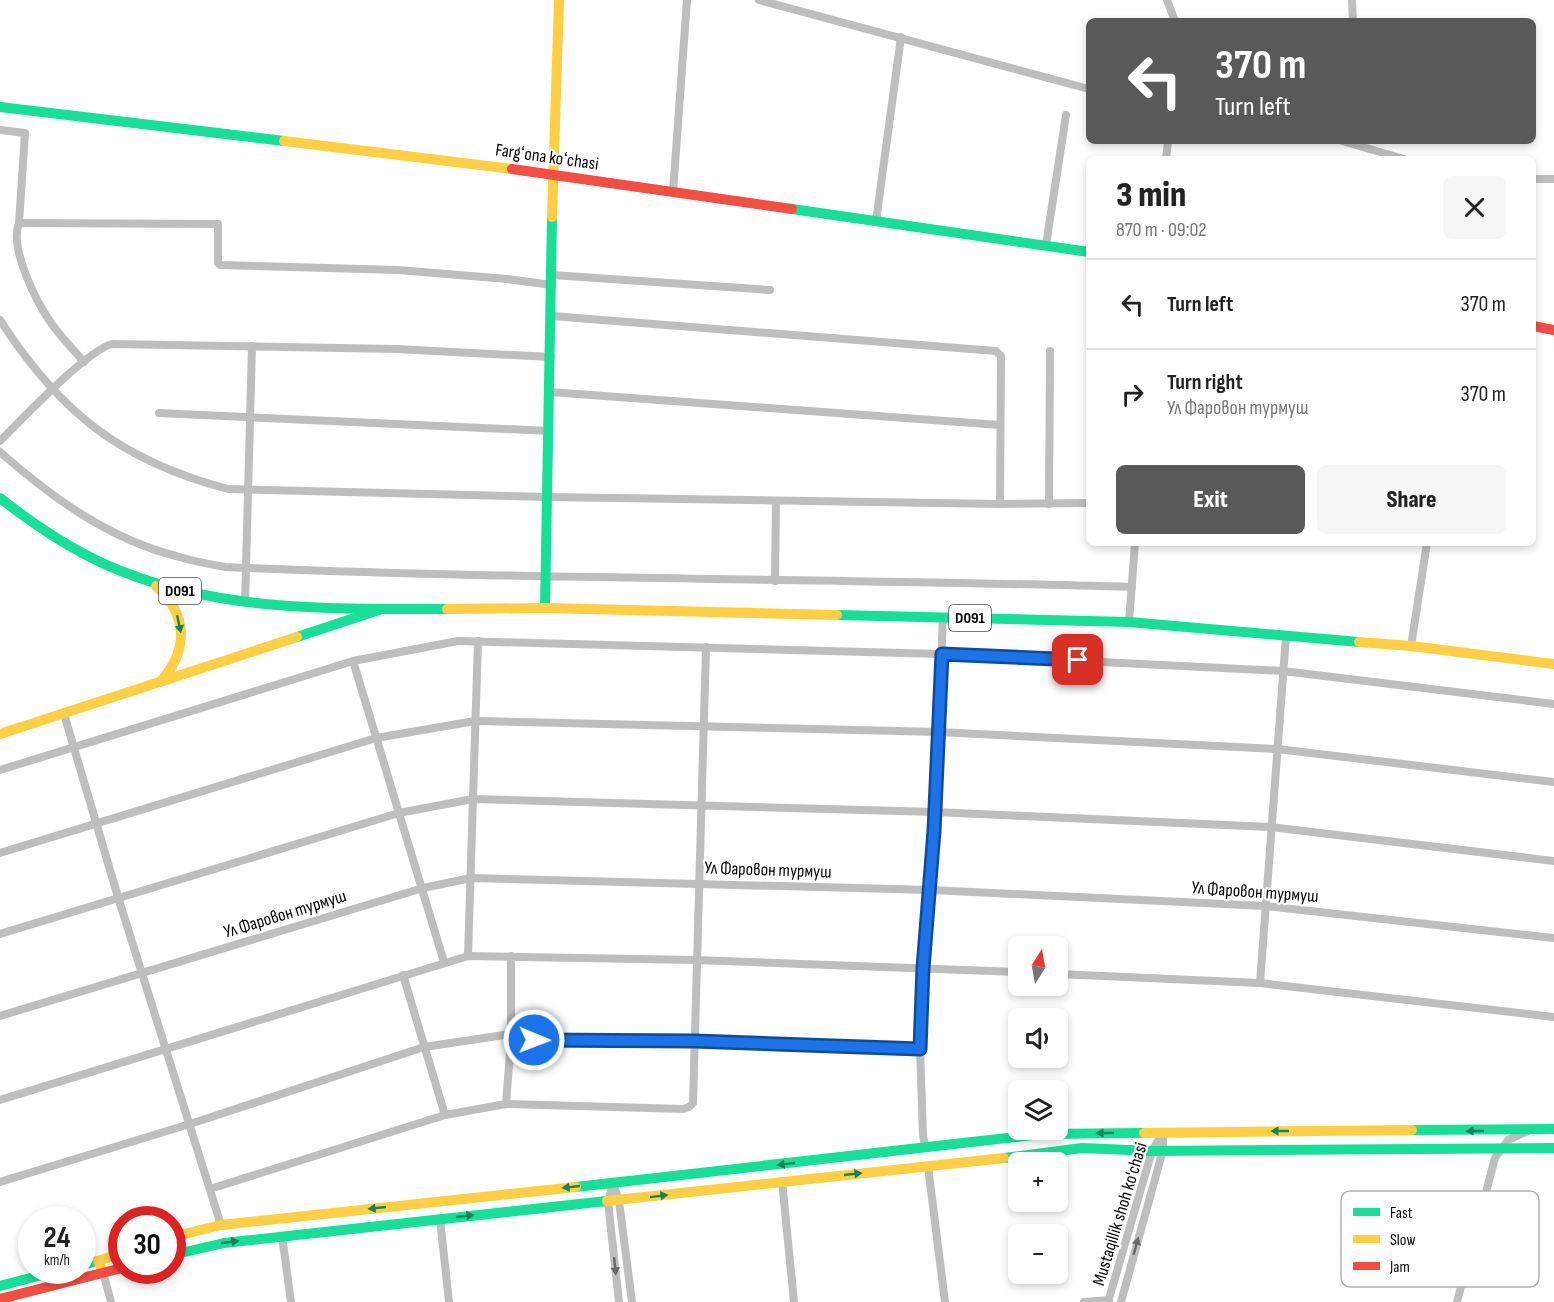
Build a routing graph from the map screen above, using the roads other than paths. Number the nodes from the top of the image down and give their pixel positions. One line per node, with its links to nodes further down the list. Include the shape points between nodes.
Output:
1 (559, 0): 16 (street)
2 (687, 0): 19 (street)
3 (759, 0): 6 (street)
4 (1167, 0): 7 (street)
5 (1352, 0): 8 (street)
6 (779, 2): 9 (street)
7 (1174, 18)
8 (1353, 18)
9 (901, 37): 10 (street); 20 (street)
10 (1086, 88)
11 (0, 107): 16 (street, Fargʻona koʻchasi)
12 (1066, 116): 22 (street)
13 (0, 130): 21 (street, via 25,133)
14 (1352, 144): 15 (street)
15 (1394, 156)
16 (553, 174): 19 (street, Fargʻona koʻchasi); 24 (street)
17 (1536, 179): 18 (street)
18 (1554, 179)
19 (673, 192): 20 (street, Fargʻona koʻchasi)
20 (876, 221): 22 (street, Fargʻona koʻchasi)
21 (20, 223): 24 (street, via 218,224 220,265 398,270); 33 (street, via 16,237 19,256 31,285 51,323)
22 (1046, 245): 23 (street, Fargʻona koʻchasi)
23 (1086, 252)
24 (552, 280): 25 (street); 26 (street)
25 (770, 291)
26 (552, 316): 32 (street); 38 (street, via 996,351 1001,357)
27 (0, 320): 34 (street)
28 (1536, 327): 29 (street)
29 (1554, 330)
30 (252, 346): 32 (street); 33 (street, via 112,344); 37 (street)
31 (1050, 351): 48 (street)
32 (551, 357): 35 (street)
33 (84, 362): 34 (street)
34 (52, 391): 40 (street); 42 (street, via 85,421 150,462 203,482)
35 (550, 392): 38 (street); 39 (street)
36 (159, 413): 37 (street)
37 (250, 417): 39 (street); 42 (street)
38 (1000, 425): 47 (street)
39 (549, 430): 43 (street)
40 (0, 441)
41 (0, 452): 51 (street, via 66,505 128,538 175,556)
42 (248, 490): 43 (street); 51 (street)
43 (547, 497): 45 (street); 52 (street)
44 (0, 498): 53 (street, D091, via 73,548)
45 (776, 501): 47 (street); 54 (street)
46 (1086, 503): 48 (street)
47 (1000, 504): 48 (street)
48 (1049, 504)
49 (1135, 546): 55 (street)
50 (1427, 546): 63 (street)
51 (246, 568): 52 (street); 56 (street)
52 (545, 577): 54 (street); 57 (street)
53 (145, 580): 56 (street, D091); 69 (street, one-way to 69, via 170,600 181,627 176,662)
54 (775, 581): 55 (street)
55 (1132, 587): 60 (street)
56 (245, 603): 58 (street, D091)
57 (545, 608): 58 (street, D091); 59 (street, D091)
58 (384, 609): 69 (street)
59 (943, 617): 60 (street, D091); 65 (street)
60 (1129, 622): 61 (street, D091)
61 (1286, 636): 63 (street, D091); 68 (street)
62 (478, 641): 64 (street); 66 (street, via 458,641); 72 (street)
63 (1411, 646): 67 (street, D091)
64 (706, 647): 65 (street); 73 (street)
65 (942, 654): 68 (street); 74 (street)
66 (352, 662): 76 (street); 77 (street)
67 (1554, 664)
68 (1283, 671): 70 (street); 78 (street)
69 (160, 682): 71 (street)
70 (1554, 704)
71 (64, 714): 75 (street); 77 (street)
72 (476, 721): 73 (street); 76 (street); 81 (street)
73 (704, 726): 74 (street); 82 (street)
74 (938, 732): 78 (street); 83 (street)
75 (0, 734)
76 (376, 738): 84 (street); 85 (street)
77 (73, 747): 79 (street); 85 (street)
78 (1277, 749): 80 (street); 86 (street)
79 (0, 770)
80 (1554, 782)
81 (473, 799): 82 (street); 84 (street); 89 (street)
82 (701, 805): 83 (street); 90 (street)
83 (935, 812): 86 (street); 92 (street)
84 (399, 813): 91 (street); 93 (street)
85 (97, 823): 87 (street); 93 (street)
86 (1270, 827): 88 (street); 94 (street)
87 (0, 853)
88 (1554, 861)
89 (471, 878): 90 (street, Ул Фаровон турмуш); 91 (street, Ул Фаровон турмуш); 97 (street)
90 (700, 884): 92 (street, Ул Фаровон турмуш); 99 (street)
91 (423, 888): 100 (street); 103 (street, Ул Фаровон турмуш)
92 (931, 890): 94 (street, Ул Фаровон турмуш); 101 (street)
93 (118, 897): 95 (street); 103 (street)
94 (1265, 906): 96 (street, Ул Фаровон турмуш); 106 (street)
95 (0, 933)
96 (1554, 938)
97 (468, 956): 98 (street); 100 (street)
98 (511, 956): 99 (street); 109 (street)
99 (696, 960): 101 (street); 110 (street)
100 (444, 962): 105 (street)
101 (923, 968): 102 (street); 112 (street)
102 (1008, 972)
103 (142, 973): 107 (street, Ул Фаровон турмуш); 113 (street)
104 (1068, 974): 106 (street)
105 (403, 975): 111 (street); 113 (street)
106 (1260, 983): 108 (street)
107 (0, 1016)
108 (1554, 1017)
109 (511, 1037): 110 (street); 111 (street); 115 (street)
110 (695, 1041): 112 (street); 115 (street, via 693,1103 689,1107)
111 (424, 1047): 116 (street); 117 (street)
112 (920, 1049): 122 (street)
113 (166, 1050): 114 (street); 117 (street)
114 (0, 1101)
115 (506, 1104): 116 (street)
116 (445, 1115): 132 (street)
117 (190, 1124): 129 (street); 132 (street)
118 (1554, 1129): 119 (street)
119 (1530, 1130): 121 (street, one-way to 121); 125 (street, via 1508,1140)
120 (1129, 1132): 121 (street); 122 (street, one-way to 122, via 1043,1134); 124 (street, via 1130,1141)
121 (1163, 1132): 126 (street, Mustaqillik shoh ko'chasi)
122 (925, 1146): 130 (street, one-way to 130)
123 (1554, 1148): 125 (street)
124 (1121, 1149): 126 (street); 127 (street, via 1082,1148)
125 (1500, 1149): 126 (street); 133 (street)
126 (1157, 1150): 153 (street, Mustaqillik shoh ko'chasi); 162 (street, Mustaqillik shoh ko'chasi, one-way to 126)
127 (928, 1166): 128 (street, one-way to 127); 160 (street)
128 (782, 1181): 134 (street, one-way to 128); 159 (street)
129 (0, 1182)
130 (613, 1183): 131 (street); 135 (street); 136 (street)
131 (591, 1185): 137 (street, via 597,1196); 141 (street, one-way to 141)
132 (210, 1189): 141 (street)
133 (1486, 1191)
134 (634, 1199): 135 (street); 138 (street)
135 (619, 1201): 136 (street); 138 (street)
136 (608, 1202): 137 (street); 139 (street)
137 (594, 1203): 139 (street); 140 (street, one-way to 137)
138 (621, 1215): 158 (street)
139 (610, 1216): 157 (street, one-way to 157)
140 (440, 1219): 143 (street); 156 (street)
141 (222, 1224): 142 (street)
142 (186, 1233)
143 (282, 1236): 144 (street, one-way to 143); 155 (street)
144 (186, 1252)
145 (108, 1258): 146 (street)
146 (98, 1261): 148 (street)
147 (108, 1271): 148 (street)
148 (103, 1272): 152 (street); 154 (street)
149 (18, 1281): 150 (street)
150 (0, 1286)
151 (1461, 1287): 163 (street)
152 (0, 1299)
153 (1108, 1301): 161 (street)
154 (111, 1302)
155 (291, 1302)
156 (449, 1302)
157 (619, 1302)
158 (632, 1302)
159 (794, 1302)
160 (945, 1302)
161 (1084, 1302)
162 (1121, 1302)
163 (1457, 1302)

